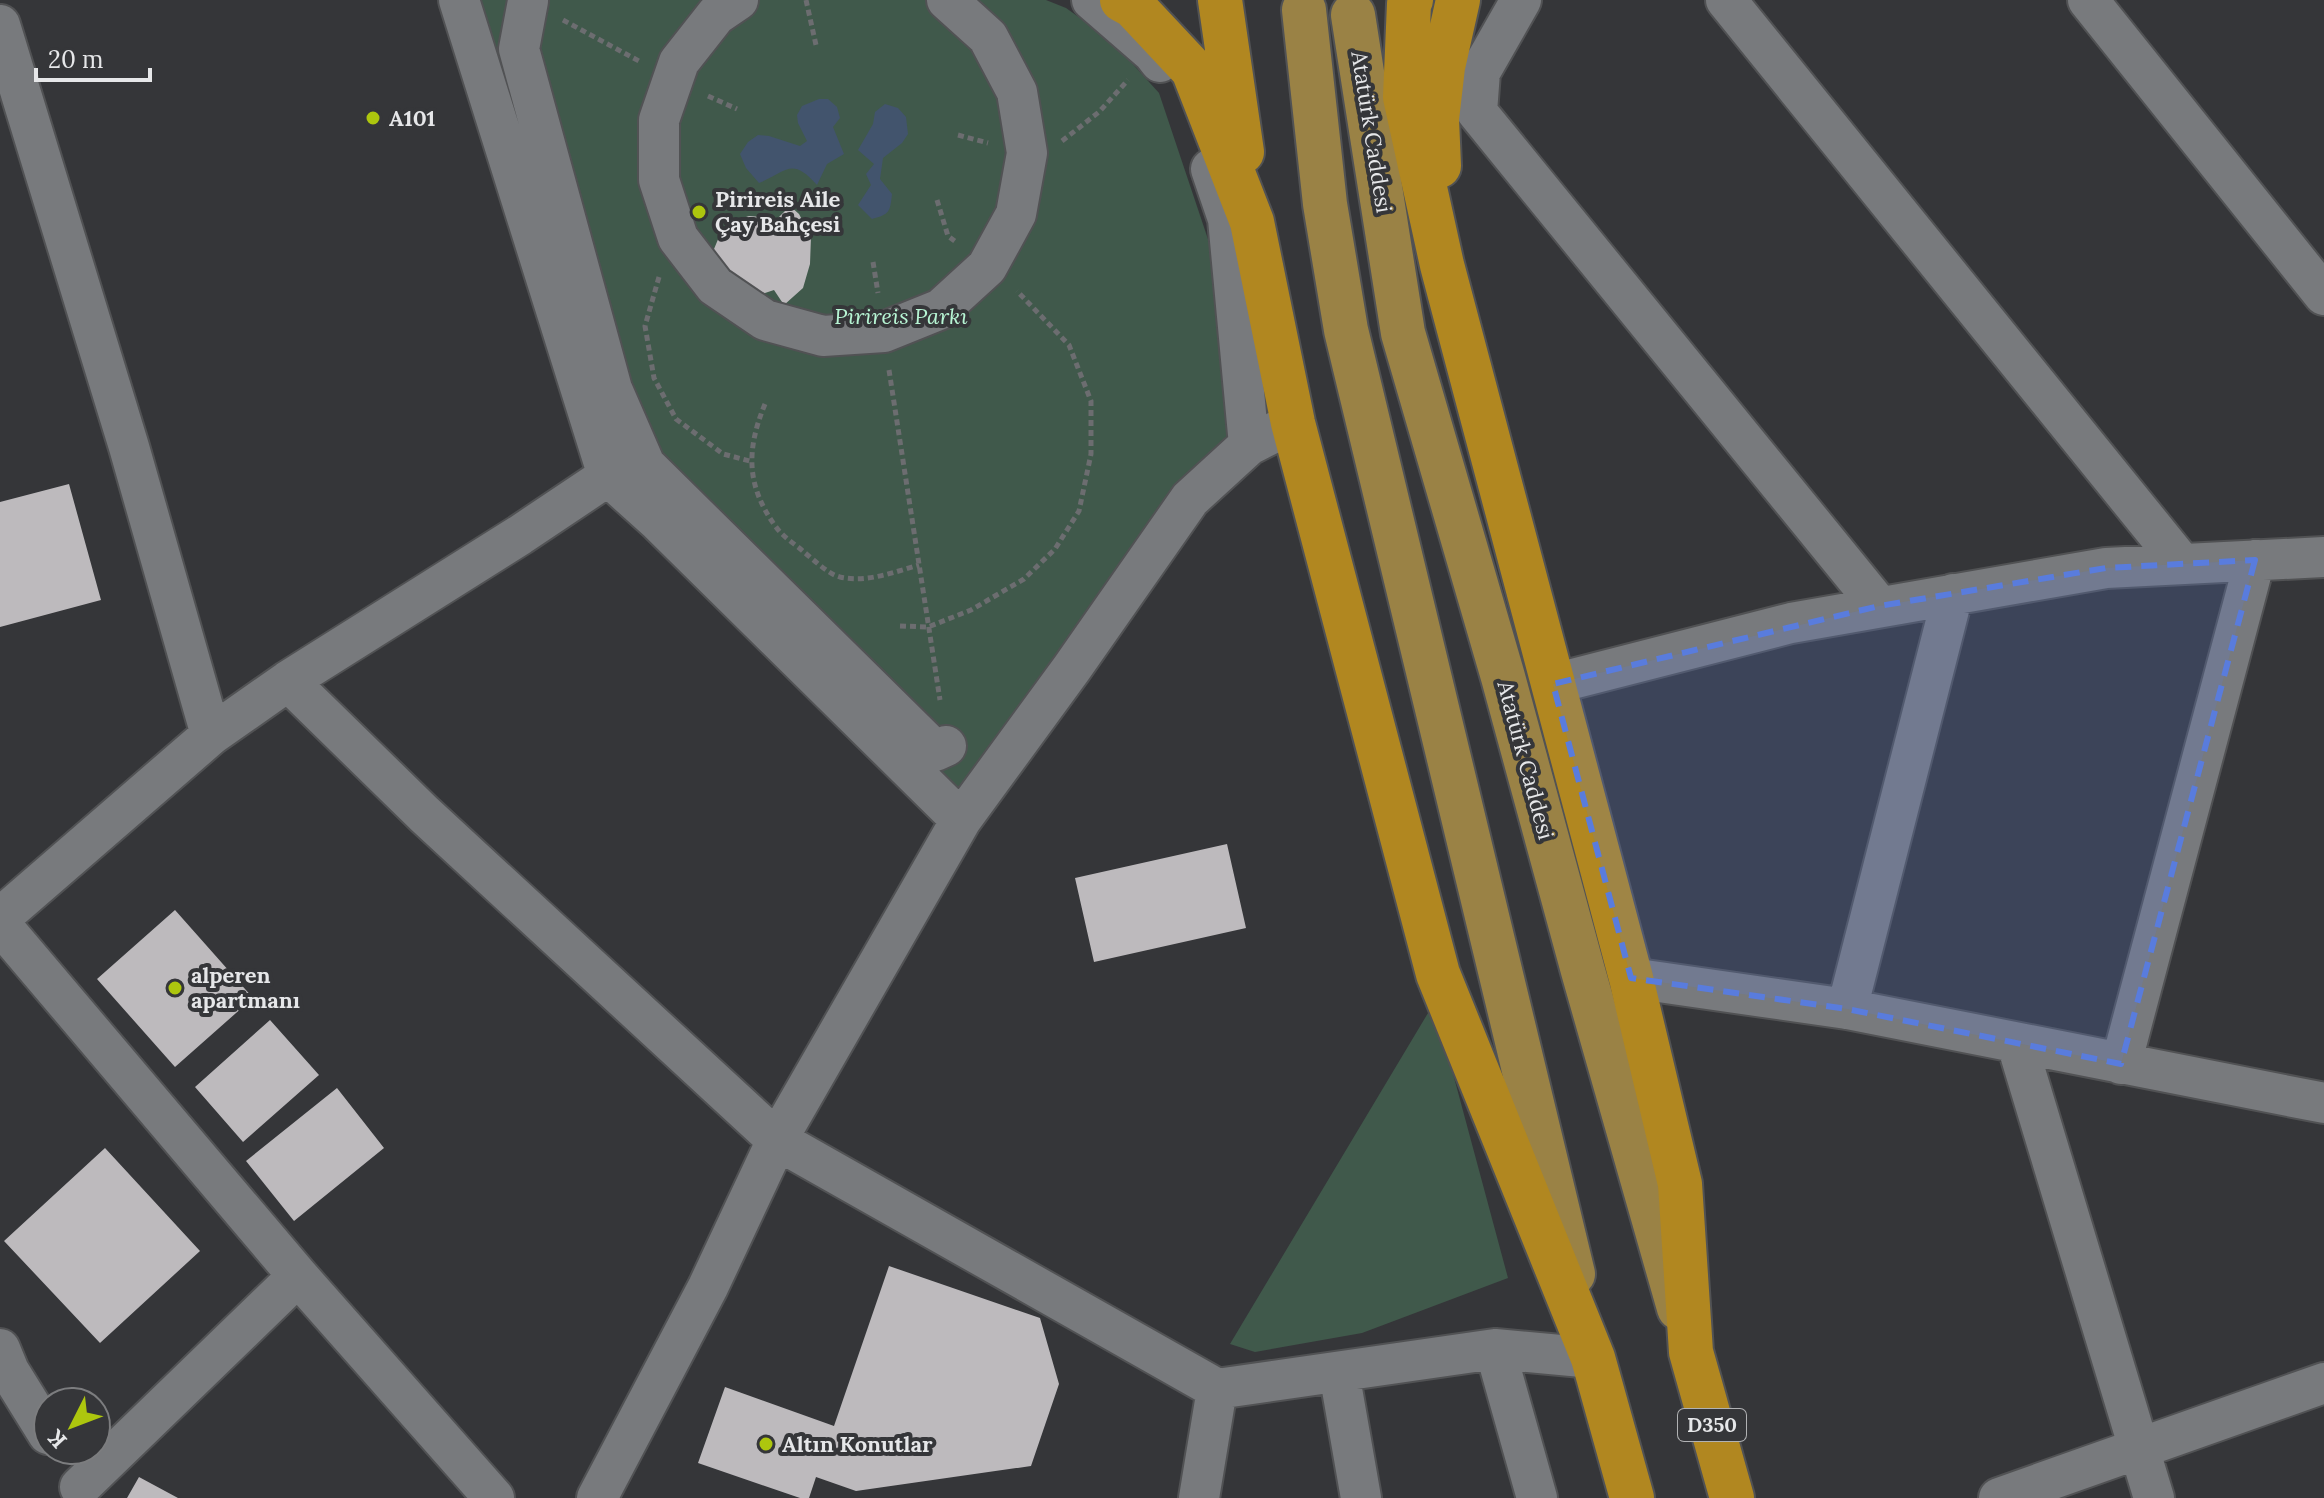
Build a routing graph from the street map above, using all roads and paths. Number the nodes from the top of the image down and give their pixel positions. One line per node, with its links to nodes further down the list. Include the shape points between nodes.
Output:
1 (459, 0): 32 (street)
2 (738, 0): 18 (street, via 716,15 679,62)
3 (806, 0): 17 (path)
4 (947, 0): 25 (street, via 988,37 1017,92 1027,153 1016,214)
5 (1092, 0): 30 (street, via 1153,53 1190,109 1228,219)
6 (1122, 0): 21 (highway, via 1193,70)
7 (1220, 0): 21 (highway)
8 (1411, 0): 24 (highway, via 1405,97)
9 (1458, 0): 24 (highway, via 1437,119)
10 (1521, 0): 38 (street, via 1480,72 1477,112)
11 (1726, 0): 35 (street)
12 (2088, 0): 26 (street)
13 (528, 1): 18 (path); 44 (street, via 519,49 612,389 645,465 935,751)
14 (1304, 10): 57 (main road, via 1325,204 1346,330)
15 (1353, 15): 56 (main road, Atatürk Caddesi, via 1403,333)
16 (0, 25): 43 (street)
17 (816, 45)
18 (673, 79): 19 (path); 22 (street, via 659,120 659,180)
19 (737, 109)
20 (937, 200): 25 (path, via 948,236)
21 (1252, 222): 29 (highway)
22 (683, 244): 27 (street, via 715,286 765,320 823,336); 31 (path, via 658,279 645,326 654,378 676,419 723,454)
23 (873, 262): 27 (path)
24 (1442, 265): 42 (highway)
25 (987, 267): 27 (street, via 941,309); 40 (path, via 1023,295 1069,345 1091,401 1091,454 1079,511 1055,549 1024,579 971,610)
26 (2324, 295)
27 (884, 332): 36 (path)
28 (765, 404): 31 (path)
29 (1293, 423): 30 (street); 57 (highway, via 1438,974)
30 (1249, 445): 45 (street, via 1190,499)
31 (750, 461): 36 (path, via 756,493 778,529 838,577 875,578)
32 (608, 476): 41 (street); 45 (street)
33 (2324, 557): 34 (street)
34 (2255, 560): 35 (street); 51 (street)
35 (2182, 564): 37 (street, via 2106,568)
36 (919, 565): 40 (path)
37 (1953, 594): 38 (street); 49 (street)
38 (1879, 606): 42 (street)
39 (900, 626): 40 (path)
40 (928, 627): 44 (path)
41 (288, 681): 43 (street); 53 (street)
42 (1553, 684): 48 (highway)
43 (211, 735): 46 (street)
44 (946, 746)
45 (961, 820): 53 (street)
46 (0, 918)
47 (0, 924): 54 (street)
48 (1631, 978): 49 (street); 56 (highway, via 1680,1184)
49 (1847, 1009): 50 (street)
50 (2017, 1044): 51 (street); 63 (street)
51 (2121, 1064): 52 (street)
52 (2324, 1103)
53 (777, 1140): 61 (street); 67 (street, via 708,1287)
54 (298, 1276): 65 (street); 66 (street)
55 (1495, 1349): 57 (street); 59 (street); 70 (street)
56 (1691, 1352): 72 (highway, Atatürk Caddesi / D350)
57 (1593, 1358): 71 (highway)
58 (3, 1367): 62 (street)
59 (1339, 1372): 61 (street); 69 (street)
60 (2324, 1383): 63 (street)
61 (1217, 1389): 68 (street)
62 (32, 1410)
63 (2138, 1447): 73 (street); 74 (street)
64 (67, 1466): 65 (street)
65 (82, 1492)
66 (494, 1498)
67 (597, 1498)
68 (1199, 1498)
69 (1361, 1498)
70 (1537, 1498)
71 (1632, 1498)
72 (1732, 1498)
73 (1999, 1498)
74 (2154, 1498)

